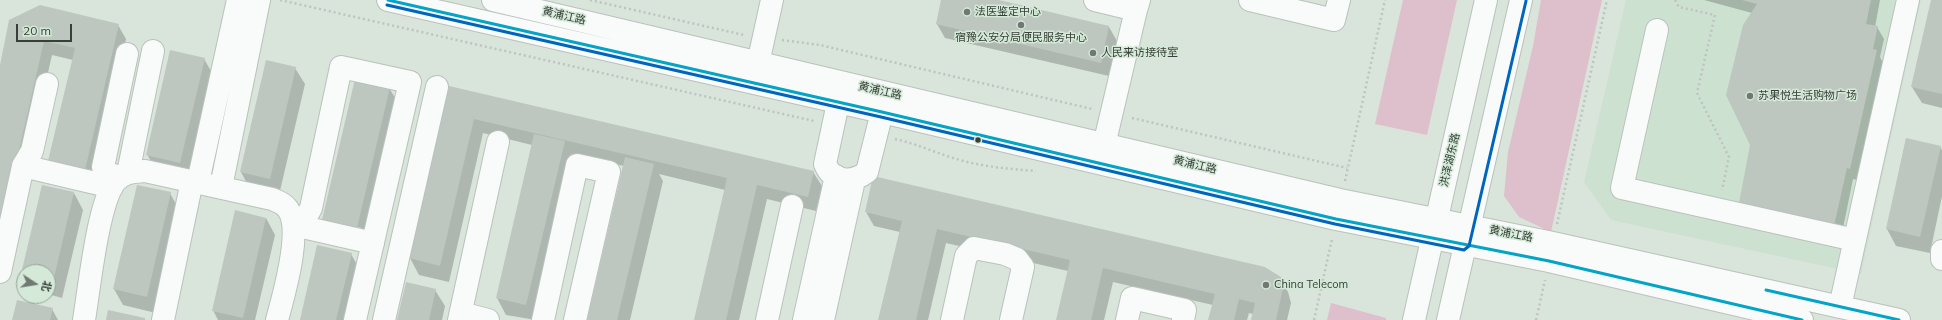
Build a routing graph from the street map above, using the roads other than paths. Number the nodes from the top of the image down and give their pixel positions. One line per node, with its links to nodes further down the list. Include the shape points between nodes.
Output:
1 (238, 0): 30 (street)
2 (259, 0): 31 (street)
3 (388, 0): 14 (street, 黄浦江路)
4 (497, 0): 12 (street, 黄浦江路); 14 (street)
5 (772, 0): 19 (street)
6 (1095, 0): 13 (street)
7 (1250, 0): 8 (street, via 1334,20)
8 (1339, 0)
9 (1486, 0): 34 (street, 洪泽湖东路)
10 (1521, 0): 35 (street)
11 (1908, 0): 36 (street)
12 (531, 4): 15 (street); 19 (street, 黄浦江路)
13 (1137, 5): 26 (street)
14 (494, 24): 15 (street, 黄浦江路)
15 (525, 30): 20 (street, 黄浦江路)
16 (1657, 30): 36 (street, via 1622,188)
17 (153, 51): 29 (street)
18 (127, 54): 29 (street, via 103,167 107,173)
19 (758, 62): 20 (street); 26 (street, 黄浦江路)
20 (753, 83): 23 (street, 黄浦江路)
21 (47, 84): 27 (street, via 32,151)
22 (437, 87): 49 (street)
23 (838, 103): 24 (street, 黄浦江路); 28 (street, via 825,164 832,174)
24 (882, 112): 26 (street, 黄浦江路); 28 (street, via 867,172)
25 (498, 142): 43 (street)
26 (1102, 154): 34 (street, 黄浦江路, via 1338,210)
27 (23, 166): 29 (street); 41 (street)
28 (845, 178): 54 (street); 55 (street)
29 (120, 179): 30 (street, via 145,171); 45 (street, via 108,192 102,211)
30 (195, 182): 31 (street); 46 (street)
31 (221, 187): 33 (street, via 280,202 287,208)
32 (792, 206): 53 (street)
33 (294, 225): 37 (street); 37 (street, via 305,219 311,208 341,67 410,82); 47 (street, via 291,262)
34 (1435, 229): 35 (street, 黄浦江路); 60 (street, 洪泽湖东路)
35 (1466, 235): 39 (street, 黄浦江路); 61 (street)
36 (1855, 240): 42 (street)
37 (373, 243): 48 (street)
38 (1942, 251): 40 (street)
39 (1551, 252): 42 (street, 黄浦江路); 62 (street, 黄浦江路)
40 (1942, 259)
41 (0, 272)
42 (1840, 307): 44 (street, 黄浦江路)
43 (460, 316): 50 (street)
44 (1870, 317): 63 (street, 黄浦江路)
45 (84, 320)
46 (163, 320)
47 (277, 320)
48 (355, 320)
49 (384, 320)
50 (488, 320)
51 (542, 320): 52 (street, via 577,165 609,172)
52 (575, 320)
53 (768, 320)
54 (804, 320)
55 (823, 320)
56 (952, 320): 57 (street, via 966,256 974,248 1017,258 1024,267)
57 (1012, 320)
58 (1127, 320): 59 (street, via 1132,298 1185,310)
59 (1183, 320)
60 (1414, 320)
61 (1448, 320)
62 (1802, 320)
63 (1899, 320)

